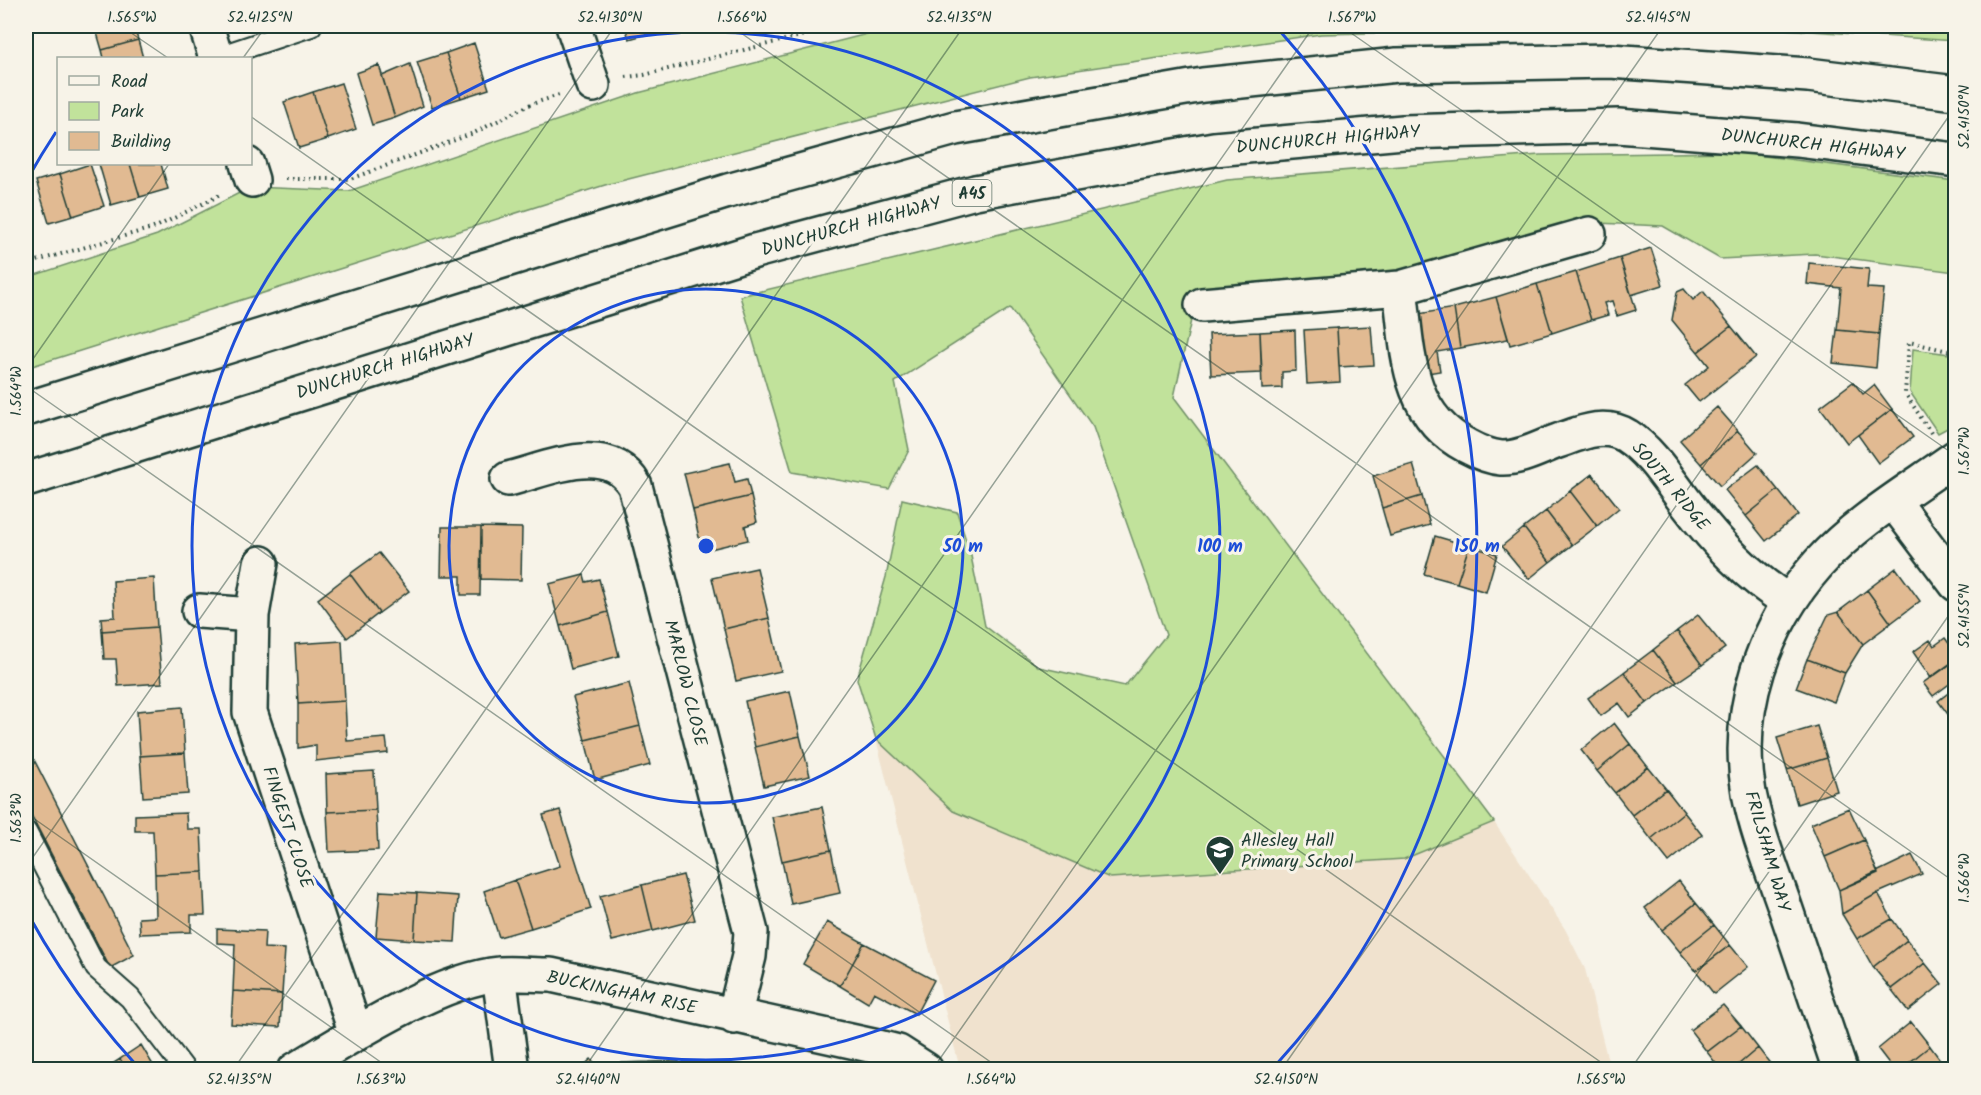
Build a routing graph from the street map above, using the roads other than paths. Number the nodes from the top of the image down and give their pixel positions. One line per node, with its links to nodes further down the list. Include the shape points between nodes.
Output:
1 (206, 26): 4 (main road)
2 (311, 26): 5 (lane)
3 (573, 26): 6 (main road)
4 (216, 57)
5 (219, 57)
6 (593, 85)
7 (1956, 93): 12 (main road, via 1808,75 1610,61 1397,65 1203,85 955,128 728,191)
8 (1956, 160): 15 (main road, DUNCHURCH HIGHWAY / A45, via 1797,140 1618,126 1403,132 1214,149 975,192 755,251)
9 (1589, 234): 10 (main road)
10 (1400, 288): 11 (main road); 19 (main road, SOUTH RIDGE, via 1412,380 1423,406 1457,441 1480,453 1502,458 1585,431 1606,428 1625,434 1641,446 1744,570)
11 (1202, 305)
12 (26, 409)
13 (1953, 459): 16 (main road, FRILSHAM WAY)
14 (508, 479): 25 (main road, MARLOW CLOSE, via 591,459 618,466 635,486 751,932)
15 (26, 480)
16 (1893, 502): 18 (main road); 19 (main road, FRILSHAM WAY, via 1821,561)
17 (261, 562): 21 (main road, FINGEST CLOSE)
18 (1956, 584)
19 (1788, 601): 31 (main road, FRILSHAM WAY, via 1765,648 1753,685 1747,717 1749,793)
20 (199, 611): 21 (main road)
21 (252, 615): 26 (main road, FINGEST CLOSE, via 250,712)
22 (26, 832): 23 (lane)
23 (32, 860): 27 (lane, via 96,968 130,998)
24 (499, 975): 25 (main road, BUCKINGHAM RISE, via 551,975); 26 (main road, BUCKINGHAM RISE, via 453,987); 29 (main road)
25 (734, 1017): 30 (main road, BUCKINGHAM RISE, via 898,1052)
26 (356, 1034): 28 (main road, BUCKINGHAM RISE)
27 (184, 1070)
28 (295, 1070)
29 (512, 1070)
30 (926, 1070)
31 (1840, 1070)

